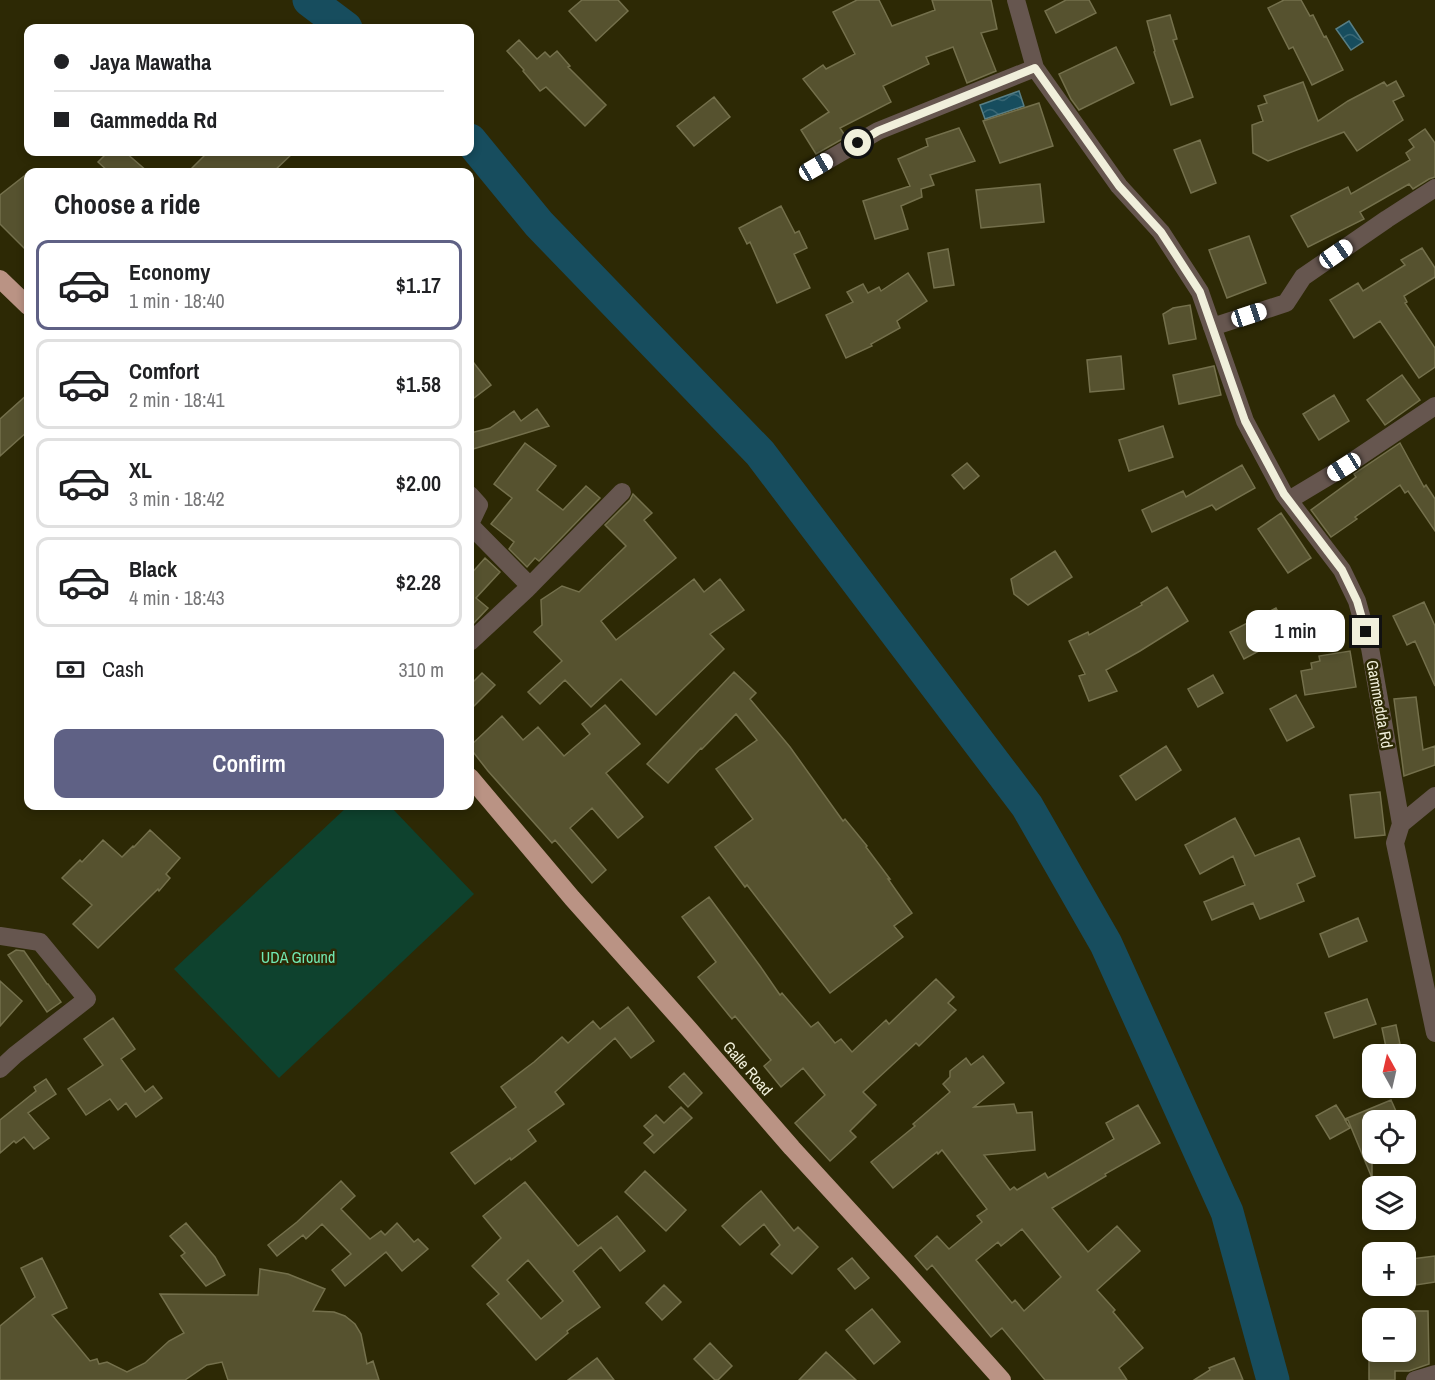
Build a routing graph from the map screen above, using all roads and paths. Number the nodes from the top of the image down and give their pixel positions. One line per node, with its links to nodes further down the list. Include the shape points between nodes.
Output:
1 (1016, 0): 2 (street, Gammedda Rd)
2 (1035, 68): 3 (street, via 878,131); 7 (street, Gammedda Rd, via 1119,186 1161,232 1200,292)
3 (816, 167)
4 (1435, 188): 7 (street, via 1303,277 1286,303)
5 (0, 279): 6 (highway)
6 (24, 302)
7 (1212, 327): 11 (street, Gammedda Rd, via 1245,421)
8 (1435, 406): 11 (street)
9 (622, 492): 14 (street)
10 (474, 499): 12 (street, via 479,505)
11 (1289, 500): 18 (street, Gammedda Rd, via 1342,570 1357,601 1370,648)
12 (474, 516)
13 (474, 528): 14 (street)
14 (530, 586): 15 (street)
15 (474, 638)
16 (474, 782): 23 (highway, Galle Road, via 792,1148)
17 (1435, 796): 18 (street)
18 (1401, 824): 20 (street, Gammedda Rd, via 1395,843)
19 (0, 936): 21 (street, via 39,942 87,999)
20 (1435, 1034)
21 (0, 1069)
22 (1435, 1374): 24 (street)
23 (1002, 1380)
24 (1415, 1380)

